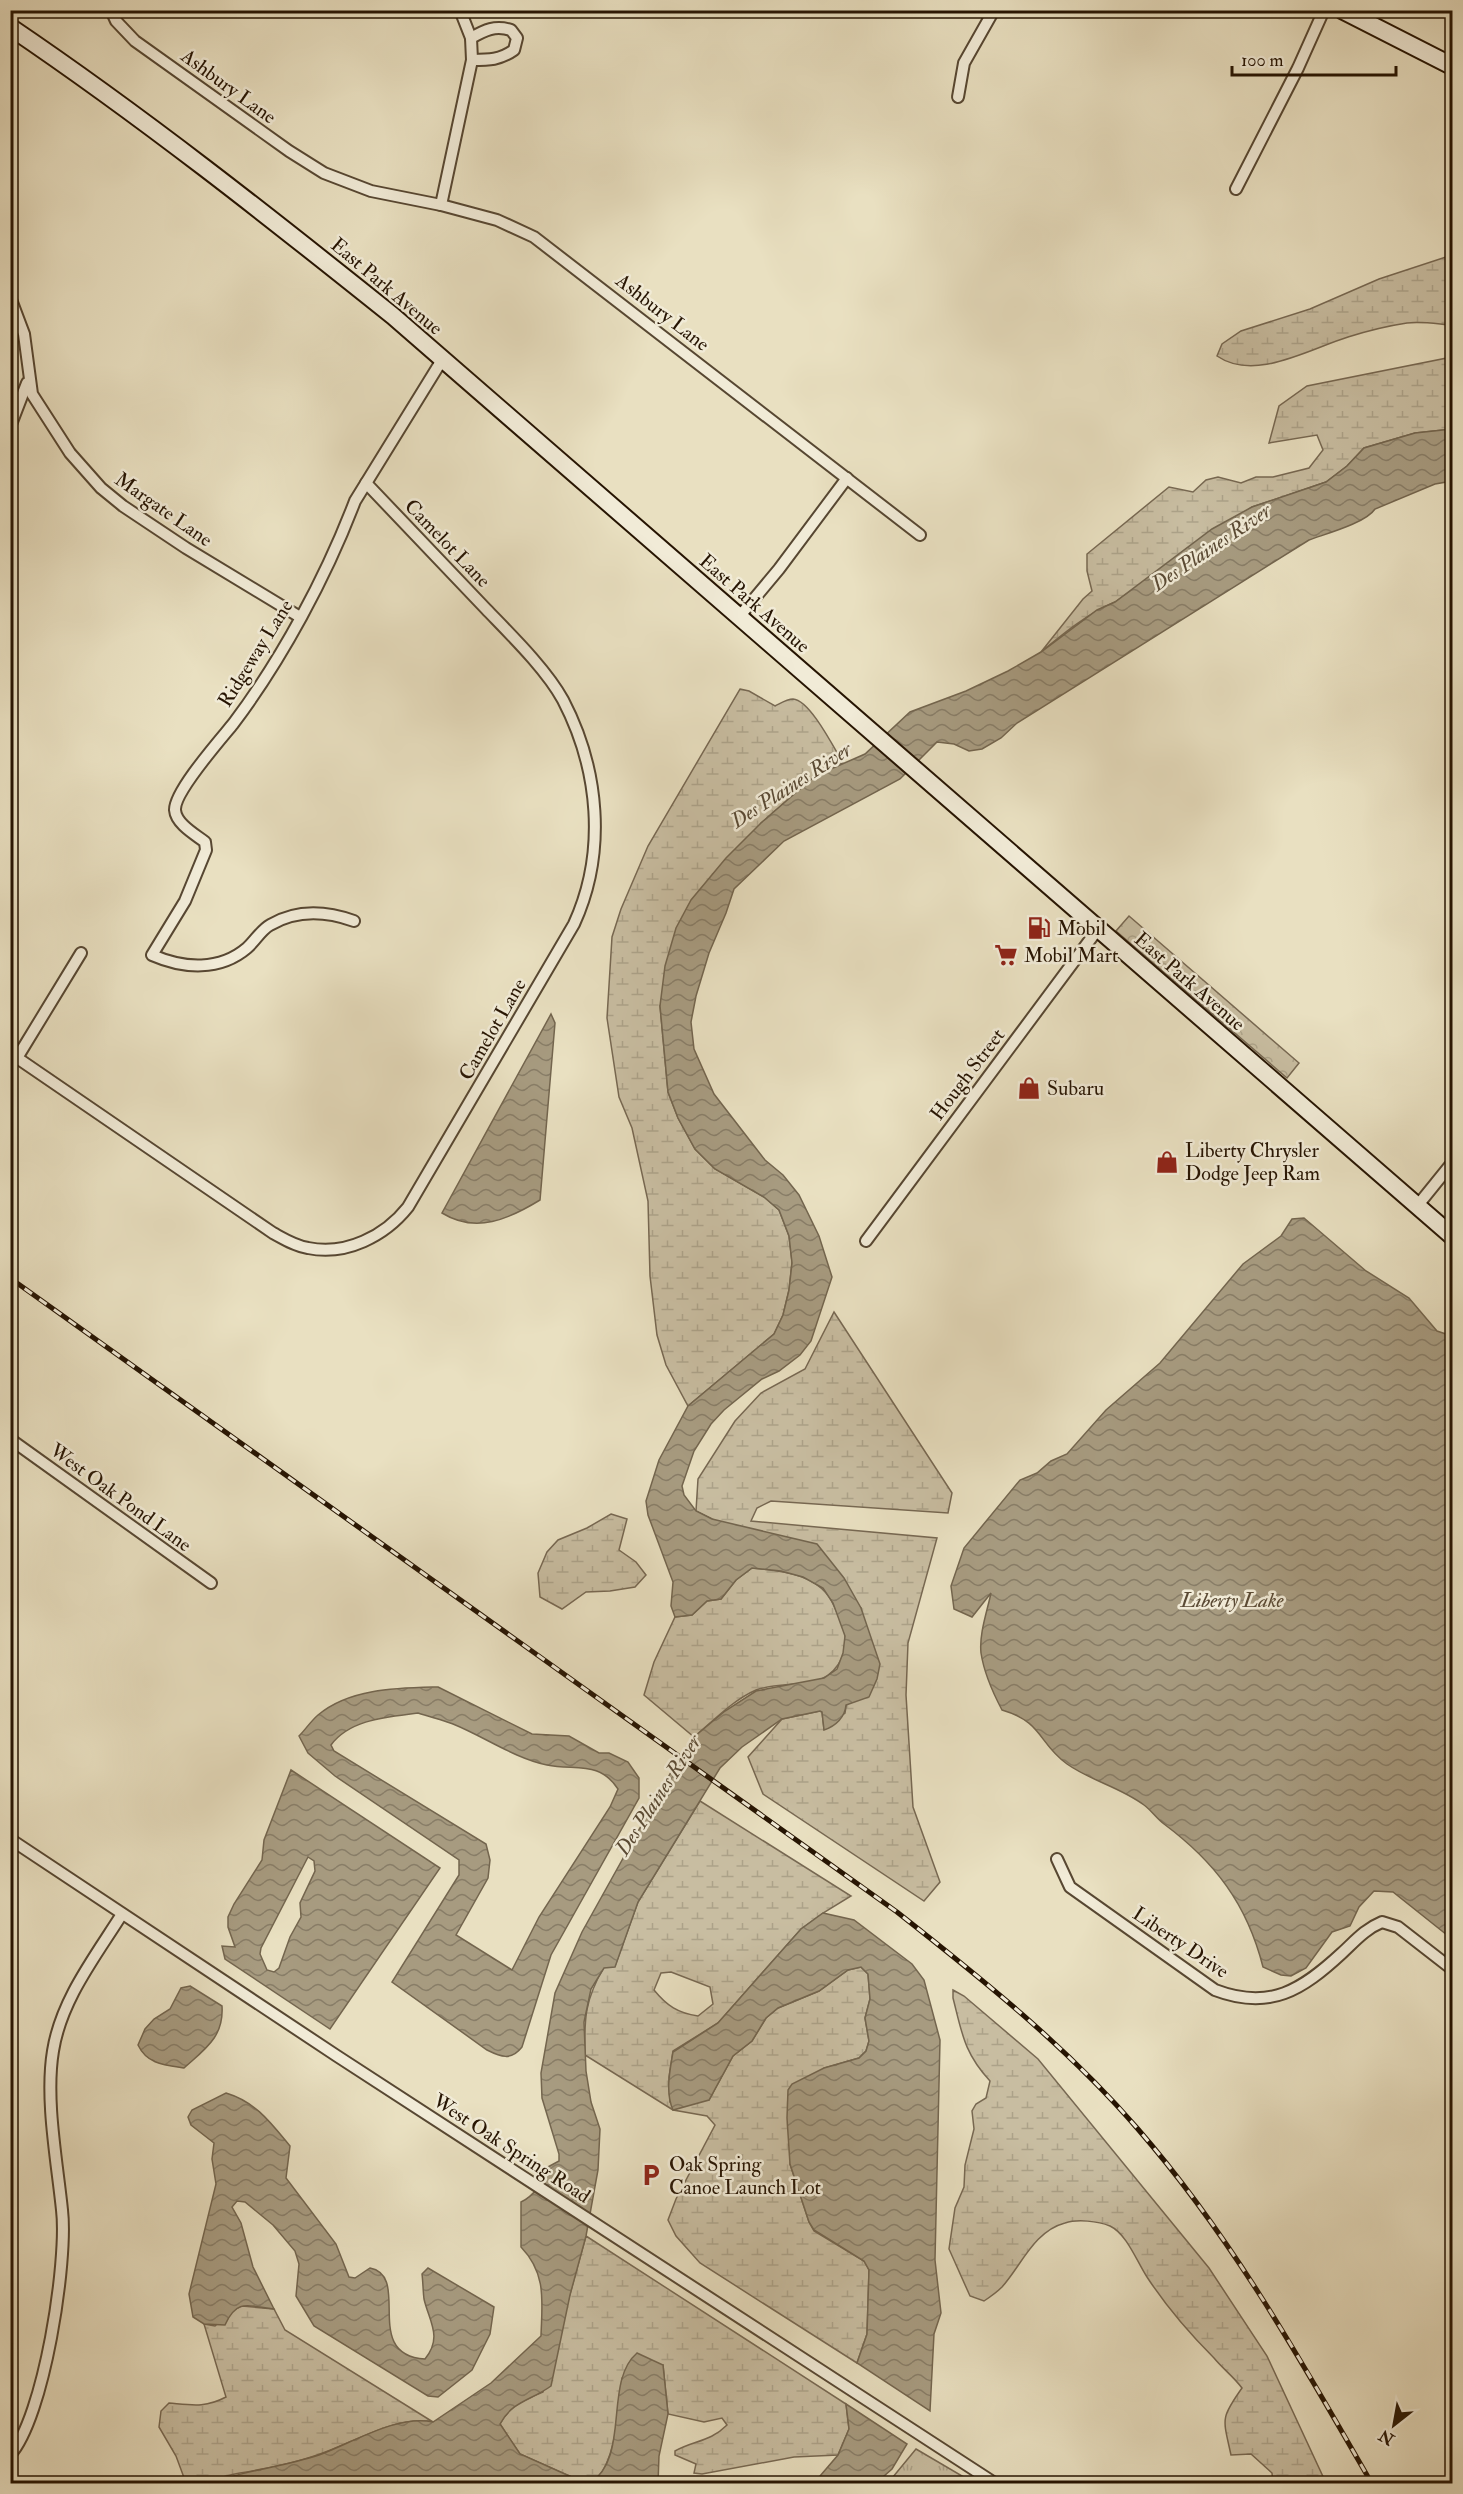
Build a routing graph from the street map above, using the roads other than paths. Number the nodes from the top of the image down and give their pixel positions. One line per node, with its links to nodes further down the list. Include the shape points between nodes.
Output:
1 (111, 10): 12 (street, Ashbury Lane, via 135,41 324,173 371,191)
2 (460, 10): 7 (street)
3 (994, 10): 10 (street, via 964,63)
4 (1324, 10): 11 (street, via 1299,69)
5 (1342, 10): 9 (main road)
6 (10, 27): 14 (main road, East Park Avenue, via 139,118 314,252)
7 (471, 38): 8 (street); 8 (street, via 485,29 501,27 511,30 517,38 514,50 504,57)
8 (472, 60): 12 (street)
9 (1452, 66)
10 (958, 97)
11 (1236, 189)
12 (441, 205): 17 (street, Ashbury Lane, via 497,220 534,237)
13 (10, 297): 15 (street, Margate Lane, via 24,334)
14 (442, 360): 18 (street, Ridgeway Lane); 21 (main road, East Park Avenue)
15 (28, 377): 16 (street); 20 (street, Margate Lane, via 32,394 52,428 100,488 186,548)
16 (10, 427)
17 (847, 478): 19 (street, Ashbury Lane); 21 (street)
18 (366, 483): 20 (street, Ridgeway Lane); 25 (street, Camelot Lane, via 525,650 562,698 584,748 595,818 589,879 574,924 408,1207 397,1221 360,1244 326,1249 291,1243)
19 (920, 535)
20 (300, 617): 22 (street, Ridgeway Lane, via 259,685 178,799 178,820 205,842 206,850 185,901 152,955 166,961 209,965 228,961 254,942 267,926 297,914 334,914)
21 (739, 617): 23 (main road, East Park Avenue)
22 (354, 921)
23 (1098, 929): 27 (main road, East Park Avenue); 29 (street, Hough Street)
24 (81, 953): 25 (street, Camelot Lane)
25 (14, 1055)
26 (1452, 1163): 27 (street)
27 (1418, 1206): 28 (main road, East Park Avenue)
28 (1452, 1236)
29 (866, 1241)
30 (10, 1439): 31 (street, West Oak Pond Lane)
31 (211, 1583)
32 (10, 1839): 34 (street, West Oak Spring Road)
33 (1057, 1859): 35 (street, Liberty Drive, via 1070,1887 1215,1990 1231,1996 1250,1999 1285,1994 1318,1975 1369,1927 1382,1922 1398,1927)
34 (122, 1914): 36 (street, via 74,1991 52,2052 52,2105 63,2211 61,2265 42,2377 28,2428); 37 (street, West Oak Spring Road)
35 (1452, 1969)
36 (10, 2455)
37 (996, 2484)

